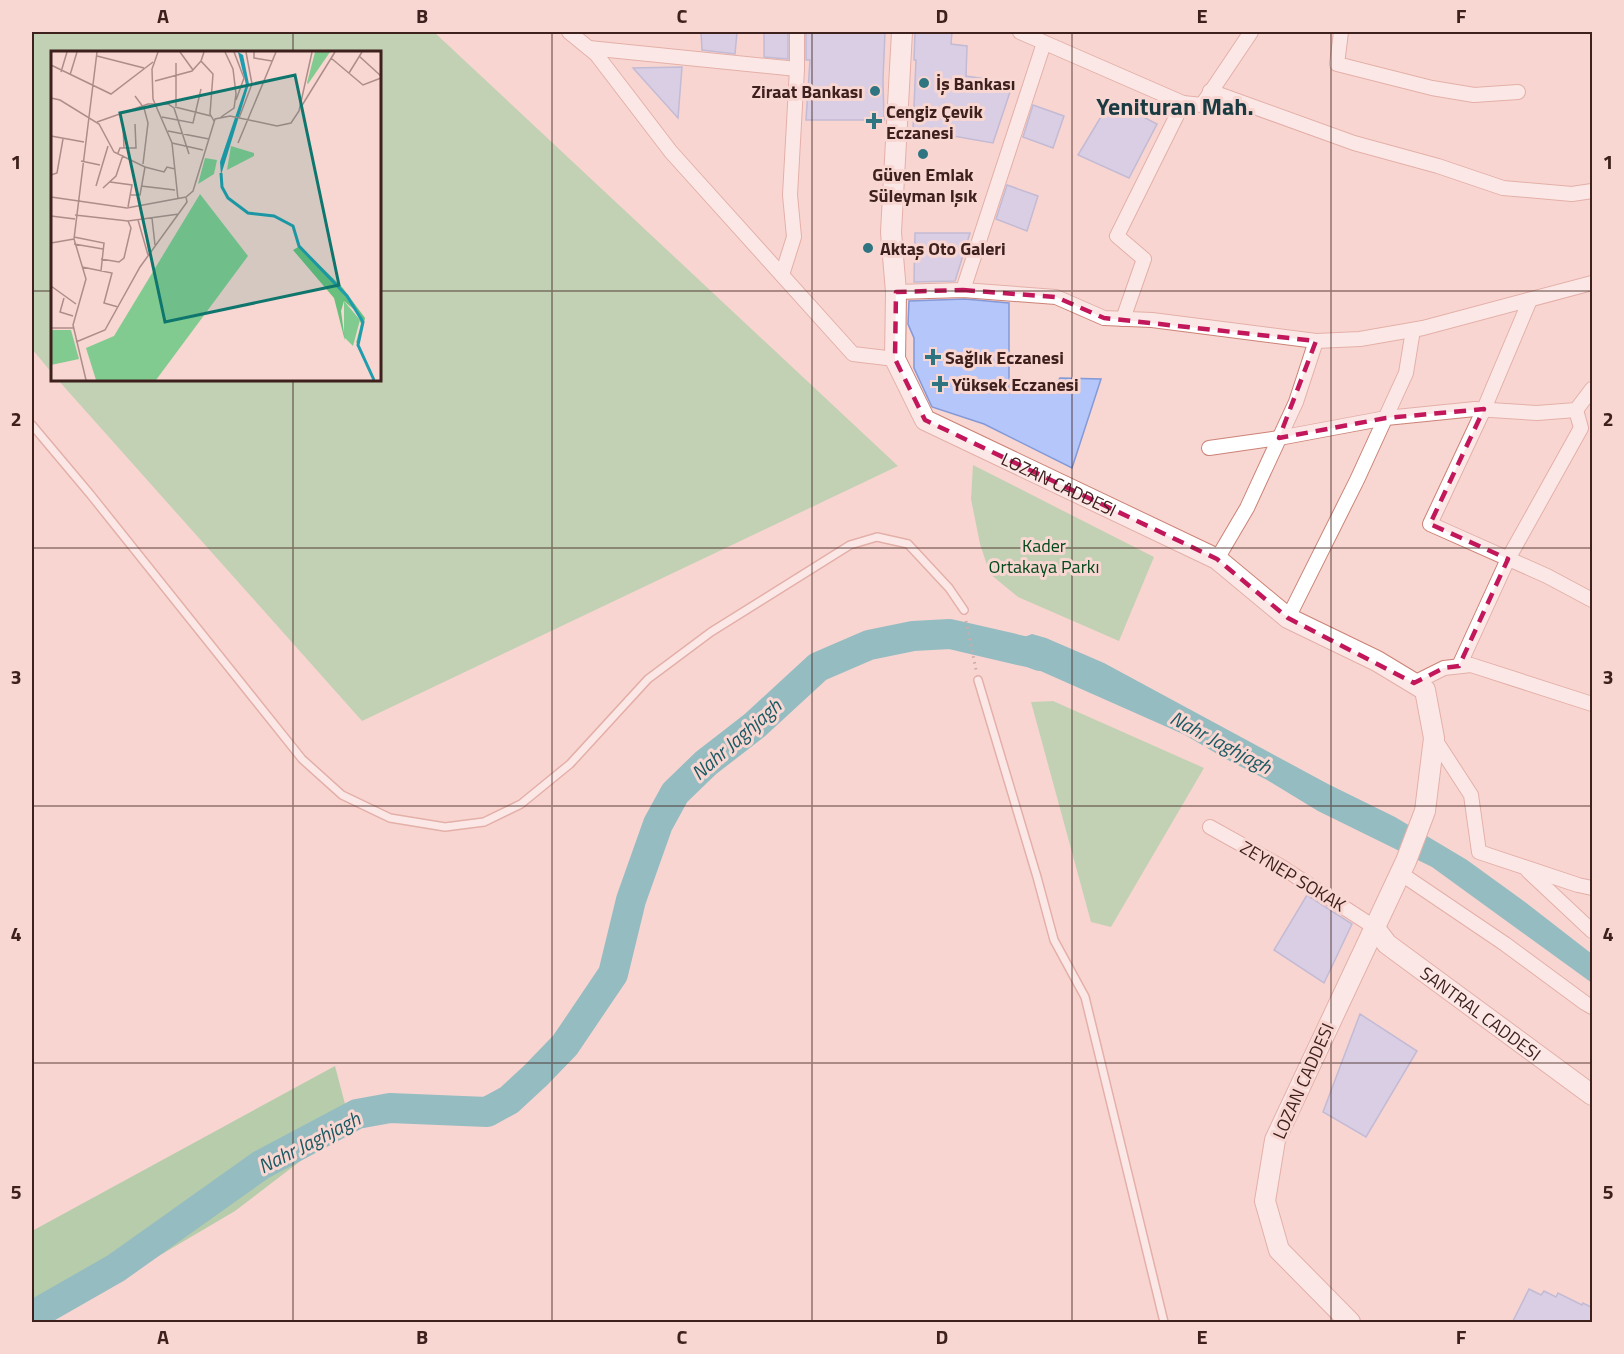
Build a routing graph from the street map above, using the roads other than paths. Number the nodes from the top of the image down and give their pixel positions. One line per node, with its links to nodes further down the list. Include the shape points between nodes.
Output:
1 (569, 32): 8 (street)
2 (796, 32): 9 (street)
3 (902, 32): 17 (main road, LOZAN CADDESI, via 891,232)
4 (1020, 32): 7 (street)
5 (1251, 32): 10 (street)
6 (1341, 32): 11 (street, via 1337,64 1474,95)
7 (1044, 43): 12 (street); 16 (street)
8 (589, 48): 9 (street); 14 (street, via 671,152)
9 (797, 69): 14 (street, via 790,195 794,237)
10 (1210, 91): 12 (street, via 1202,105); 13 (street, via 1354,143 1503,188 1572,194)
11 (1518, 92)
12 (1183, 104): 19 (street, via 1117,236 1144,259)
13 (1593, 191)
14 (782, 275): 22 (street, via 853,354)
15 (1593, 283): 18 (street)
16 (963, 290): 17 (street); 19 (street, via 1056,297 1104,318)
17 (896, 292): 22 (main road, LOZAN CADDESI)
18 (1530, 300): 20 (street); 24 (street)
19 (1123, 319): 21 (street)
20 (1413, 330): 21 (street); 26 (street, via 1406,373)
21 (1316, 341): 29 (street, via 1296,402)
22 (895, 359): 31 (main road, LOZAN CADDESI, via 925,420)
23 (1593, 389): 25 (street)
24 (1484, 409): 25 (street, via 1537,413); 26 (street); 32 (street, via 1430,524)
25 (1576, 410): 28 (street)
26 (1386, 418): 29 (street); 35 (street)
27 (32, 425): 34 (lane, via 302,759 342,795 390,818 445,827 484,822 521,804 570,764 648,679 711,632 850,545 877,537 908,544)
28 (1587, 430): 32 (street)
29 (1279, 438): 30 (street); 31 (street, via 1247,508)
30 (1209, 448)
31 (1217, 559): 35 (main road, LOZAN CADDESI)
32 (1508, 559): 33 (street); 36 (street)
33 (1593, 600)
34 (964, 610)
35 (1288, 618): 38 (main road, LOZAN CADDESI)
36 (1459, 666): 38 (street, via 1444,668); 39 (street, via 1471,665)
37 (978, 680): 49 (lane, via 1054,940 1085,997)
38 (1414, 683): 40 (main road, LOZAN CADDESI, via 1425,690)
39 (1593, 704)
40 (1434, 738): 42 (main road, LOZAN CADDESI, via 1425,812); 43 (street, via 1471,795 1479,852)
41 (1210, 828): 45 (street, ZEYNEP SOKAK, via 1280,866)
42 (1403, 867): 45 (main road, LOZAN CADDESI); 47 (street)
43 (1524, 867): 44 (street); 46 (street)
44 (1593, 888)
45 (1374, 927): 48 (main road, SANTRAL CADDESI, via 1387,944); 50 (main road, LOZAN CADDESI, via 1275,1140 1265,1201 1280,1250)
46 (1593, 931)
47 (1593, 1007)
48 (1593, 1095)
49 (1164, 1323)
50 (1350, 1323)

